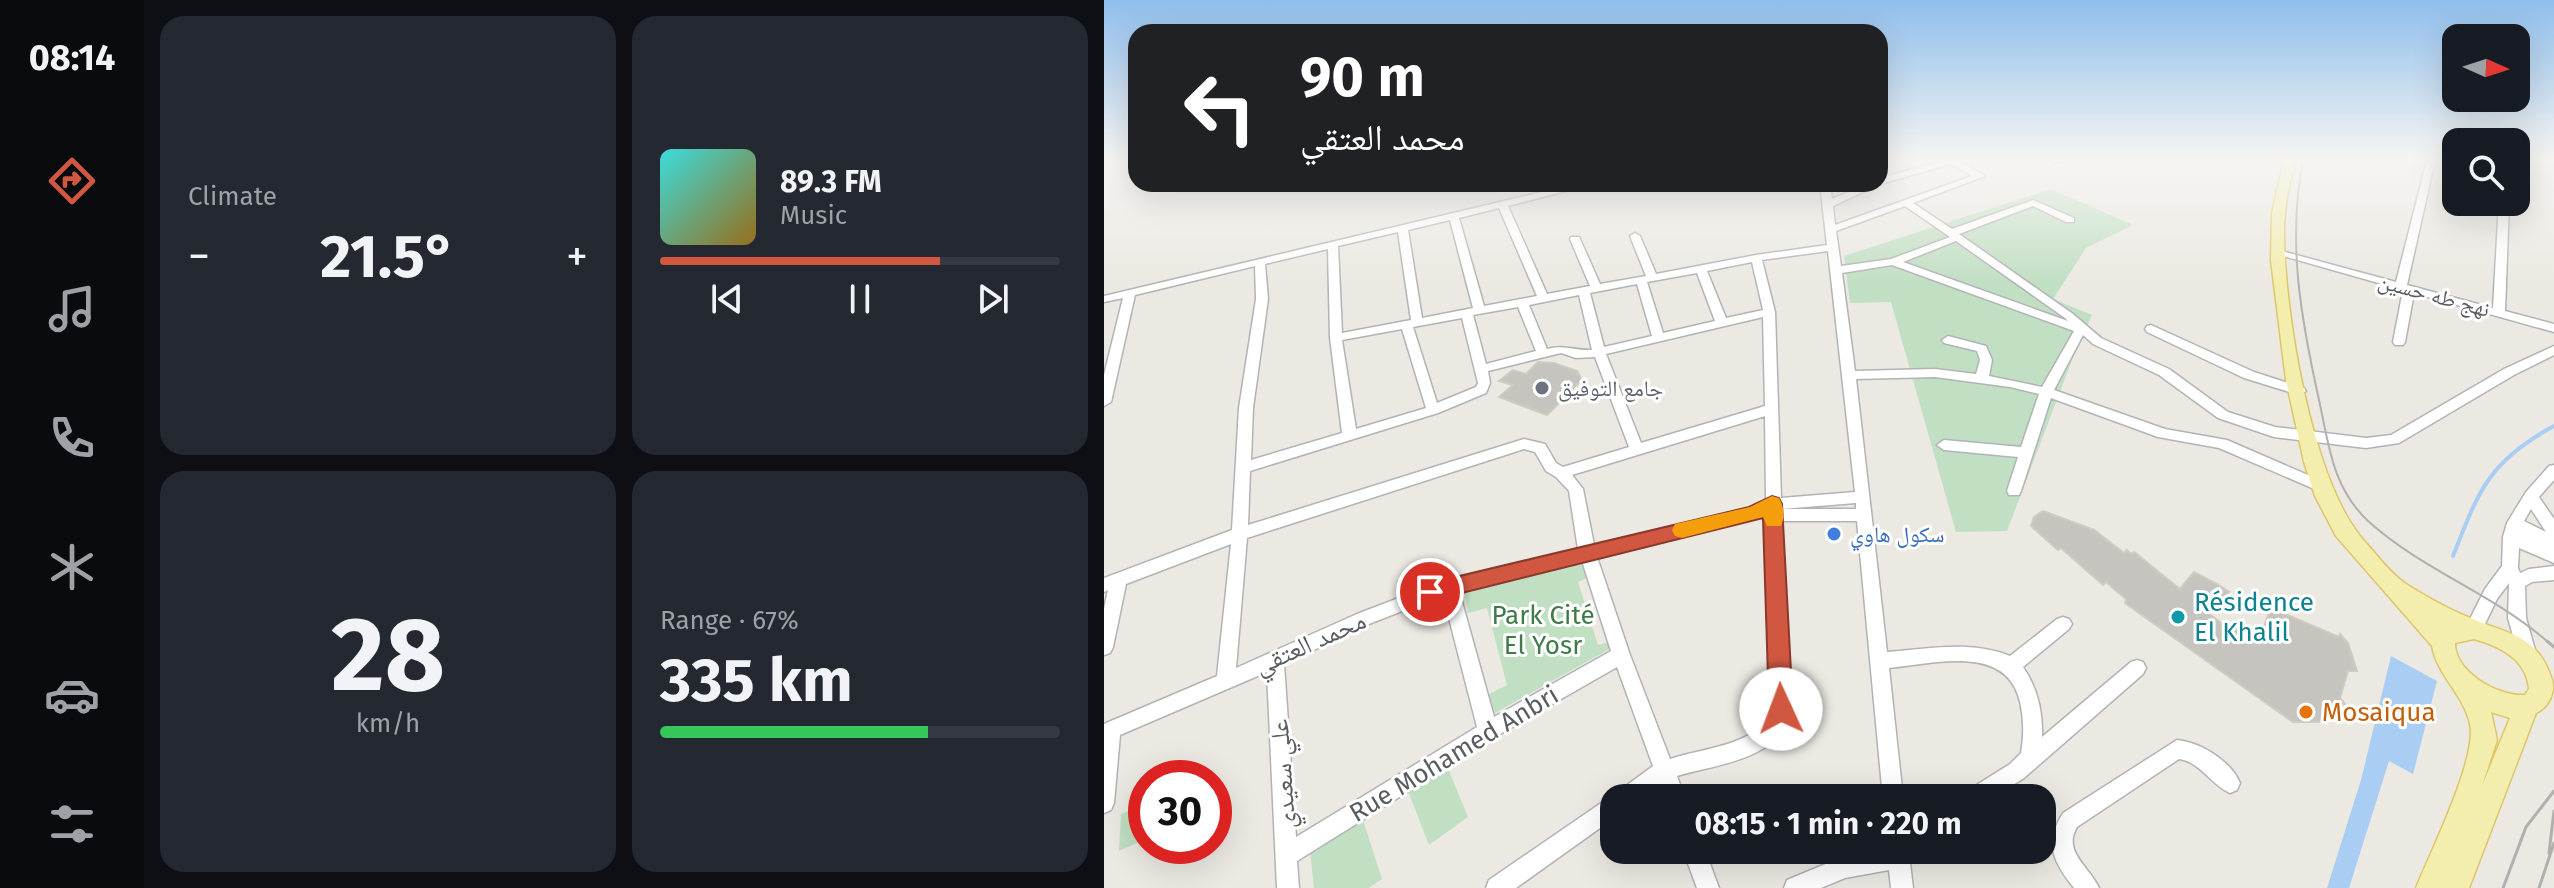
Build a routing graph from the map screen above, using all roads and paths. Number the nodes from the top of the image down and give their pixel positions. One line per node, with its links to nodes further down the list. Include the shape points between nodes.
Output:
1 (1511, 201): 7 (street)
2 (1835, 201): 8 (street)
3 (1910, 201): 6 (street)
4 (2280, 201): 19 (main road)
5 (2423, 201): 26 (street)
6 (1906, 203): 12 (street); 15 (street)
7 (1502, 204): 9 (street); 30 (street)
8 (1829, 204): 12 (street)
9 (1454, 216): 13 (street); 32 (street)
10 (2503, 216): 34 (street)
11 (2070, 220): 15 (street, via 2033,203)
12 (1833, 229): 18 (street)
13 (1403, 230): 17 (street); 36 (street)
14 (1635, 236): 25 (street)
15 (1954, 236): 21 (street); 38 (street)
16 (1575, 239): 27 (street)
17 (1333, 246): 22 (street); 40 (street)
18 (1834, 247): 20 (street); 24 (street)
19 (2278, 253): 26 (street, نهج طه حسين); 50 (main road)
20 (1756, 258): 23 (street); 33 (street)
21 (1893, 262): 24 (street); 38 (street)
22 (1260, 263): 28 (street); 60 (street, via 1262,299)
23 (1701, 269): 25 (street); 35 (street)
24 (1837, 270): 48 (street)
25 (1646, 279): 27 (street); 41 (street)
26 (2405, 287): 34 (street, نهج طه حسين); 43 (street)
27 (1590, 290): 30 (street); 45 (street)
28 (1130, 293): 29 (street); 52 (street)
29 (1104, 299)
30 (1544, 300): 31 (street)
31 (1522, 303): 32 (street); 46 (street)
32 (1473, 312): 36 (street); 47 (street)
33 (1769, 312): 35 (street); 53 (street)
34 (2499, 312): 37 (street, نهج طه حسين)
35 (1722, 323): 41 (street)
36 (1412, 324): 40 (street); 54 (street)
37 (2550, 327)
38 (2081, 328): 51 (street); 55 (street, via 2164,372 2223,415 2259,429)
39 (2151, 329): 50 (street, via 2249,375)
40 (1336, 338): 56 (street)
41 (1659, 338): 45 (street)
42 (1948, 340): 49 (street, via 1982,349)
43 (2399, 342)
44 (2554, 350): 55 (street, via 2394,440 2366,443)
45 (1599, 352): 46 (street); 58 (street)
46 (1543, 353): 47 (street)
47 (1481, 369): 54 (street, via 1481,390)
48 (1848, 375): 49 (street, via 1914,372); 66 (street)
49 (1982, 378): 51 (street)
50 (2299, 391): 55 (main road)
51 (2046, 392): 59 (street); 63 (street, via 2163,434 2222,444)
52 (1104, 402)
53 (1771, 409): 58 (street); 67 (street)
54 (1433, 410): 56 (street)
55 (2308, 436): 63 (main road)
56 (1350, 437): 60 (street)
57 (1944, 445): 59 (street)
58 (1637, 450): 62 (street)
59 (2026, 453): 64 (street)
60 (1243, 468): 71 (street)
61 (2554, 470): 65 (street)
62 (1561, 473): 71 (street, via 1540,448 1524,444); 73 (street, via 1576,489)
63 (2319, 486): 79 (main road, via 2338,524)
64 (2014, 491)
65 (2531, 496): 69 (street); 70 (street)
66 (1863, 497): 67 (street, محمد العتقي); 68 (street)
67 (1767, 511): 68 (street, محمد العتقي); 73 (street, محمد العتقي); 96 (street, via 1779,721 1773,732 1753,743)
68 (1865, 515): 87 (street)
69 (2513, 530): 72 (street); 74 (street); 76 (street)
70 (2554, 532)
71 (1240, 534): 77 (street); 90 (street)
72 (2554, 544)
73 (1587, 552): 78 (street, محمد العتقي); 84 (street)
74 (2554, 557)
75 (2554, 573): 76 (street)
76 (2514, 575): 81 (street, via 2491,594); 85 (street, via 2517,618)
77 (1112, 582): 83 (street)
78 (1449, 586): 86 (street, محمد العتقي); 94 (street)
79 (2397, 589): 81 (main road); 82 (main road)
80 (2063, 624): 88 (street)
81 (2471, 629): 82 (main road, via 2456,631); 85 (main road, via 2502,638)
82 (2444, 644): 91 (main road, via 2445,659)
83 (1104, 647)
84 (1621, 655): 94 (street, Rue Mohamed Anbri); 96 (street)
85 (2528, 657): 92 (main road, via 2544,683 2543,695)
86 (1275, 660): 90 (street, محمد العتقي); 104 (street, علي سعيدي)
87 (1880, 661): 88 (street, via 1969,655); 100 (street)
88 (2011, 666): 95 (street, via 2026,688 2031,717)
89 (2137, 668): 95 (street)
90 (1226, 680): 93 (street, محمد العتقي)
91 (2465, 685): 92 (main road, via 2496,703); 114 (main road, via 2482,720 2485,740)
92 (2526, 708): 115 (main road)
93 (1108, 731): 102 (street)
94 (1488, 731): 104 (street, Rue Mohamed Anbri)
95 (2026, 763): 101 (street)
96 (1665, 771): 98 (street); 99 (street)
97 (2230, 783): 113 (street, via 2193,752 2177,749 2070,820 2063,828 2063,853)
98 (1646, 784)
99 (1670, 784)
100 (1892, 784)
101 (1995, 784)
102 (1104, 803)
103 (1600, 816): 109 (street)
104 (1288, 854): 108 (street, علي سعيدي)
105 (1699, 864): 110 (street)
106 (1857, 864): 111 (street)
107 (1902, 864): 112 (street)
108 (1288, 888)
109 (1497, 888)
110 (1708, 888)
111 (1795, 888)
112 (1902, 888)
113 (2088, 888)
114 (2430, 888)
115 (2455, 888)

